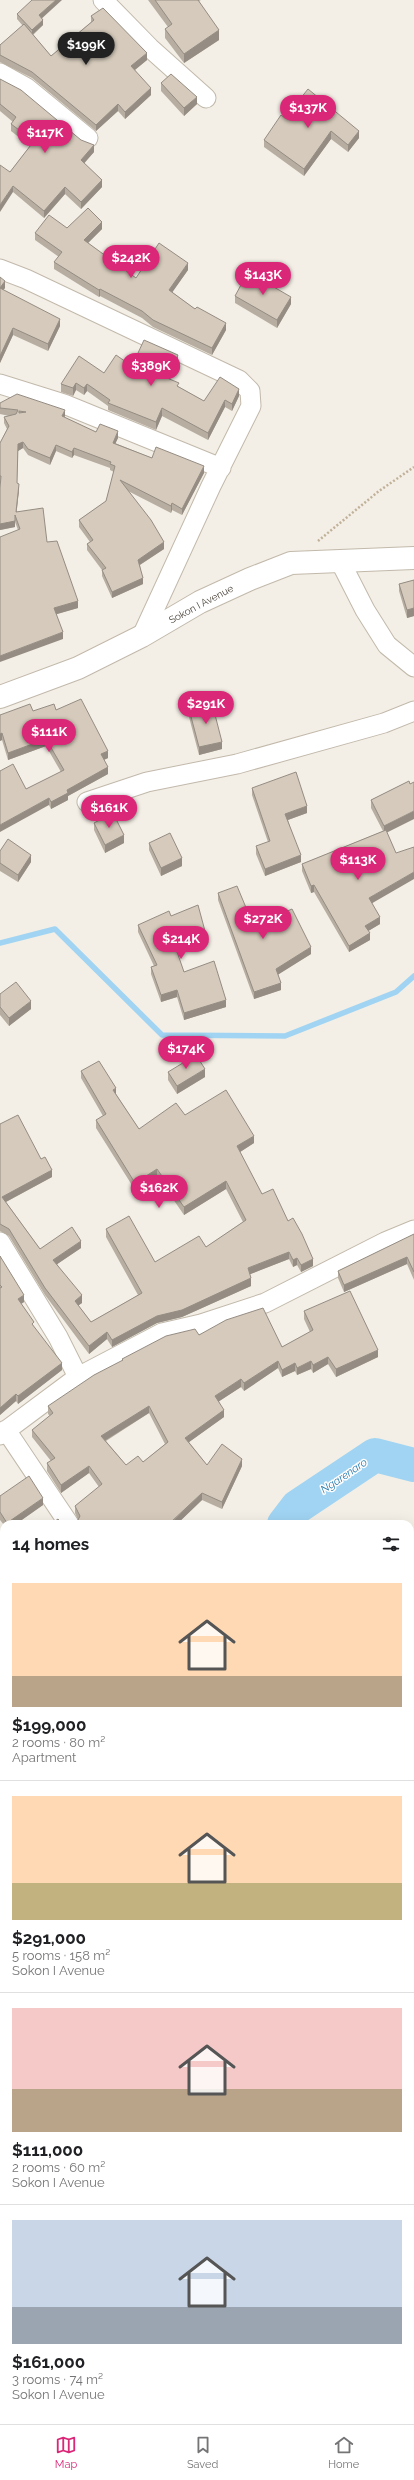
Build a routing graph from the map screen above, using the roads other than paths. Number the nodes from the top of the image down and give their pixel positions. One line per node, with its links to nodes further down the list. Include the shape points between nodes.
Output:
1 (103, 0): 3 (street, via 150,48)
2 (0, 73): 4 (street, via 27,88)
3 (206, 98)
4 (88, 138)
5 (0, 269): 7 (street, via 239,380 250,391 251,406)
6 (0, 384): 7 (street, via 64,404)
7 (221, 468): 10 (street)
8 (414, 558): 9 (street, Sokon I Avenue)
9 (340, 561): 10 (street, Sokon I Avenue, via 291,563 200,602); 11 (street, via 365,610 387,645)
10 (142, 636): 12 (street, Sokon I Avenue, via 78,668)
11 (414, 667)
12 (0, 697)
13 (414, 711): 14 (street, via 384,723 237,764 147,782)
14 (87, 802)
15 (414, 1230): 17 (street, via 265,1303 201,1324 162,1333)
16 (0, 1242): 17 (street, via 58,1337)
17 (78, 1377): 18 (street)
18 (3, 1432): 19 (street)
19 (66, 1520)

